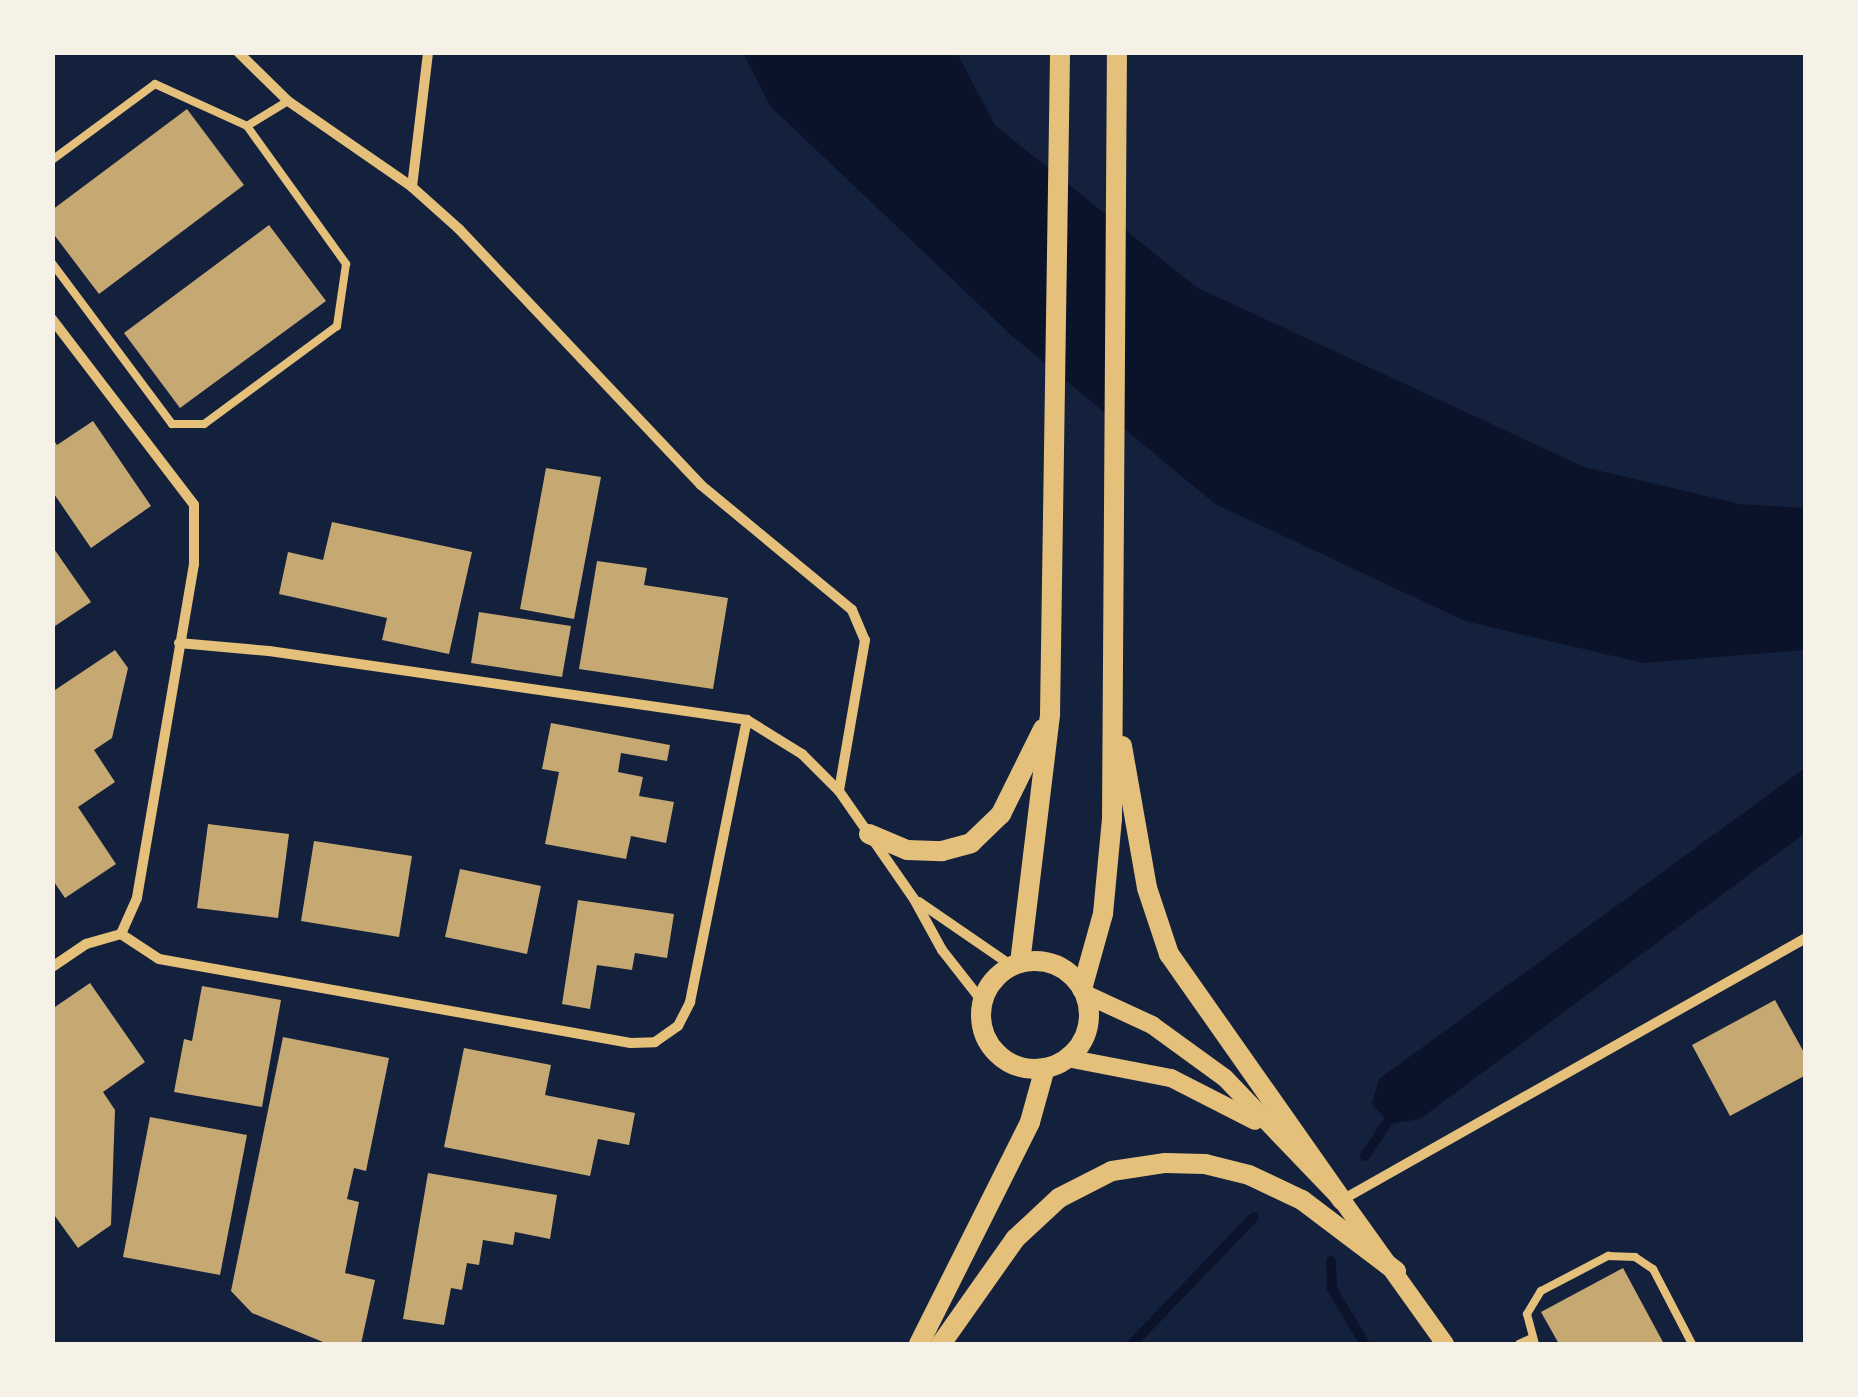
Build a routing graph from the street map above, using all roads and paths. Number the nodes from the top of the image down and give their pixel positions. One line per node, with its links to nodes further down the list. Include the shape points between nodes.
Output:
1 (238, 52): 5 (street)
2 (428, 52): 8 (street)
3 (1060, 52): 13 (main road)
4 (1118, 52): 12 (main road)
5 (288, 101): 6 (lane); 8 (street)
6 (247, 126): 7 (lane, via 155,84); 9 (lane, via 346,264 338,326 204,424 172,424)
7 (52, 160)
8 (412, 187): 15 (street, via 701,485 852,610 865,640)
9 (52, 264)
10 (54, 325): 11 (street, via 194,506 194,564)
11 (179, 644): 14 (street); 18 (street, via 137,898)
12 (1114, 700): 22 (main road, via 1103,914); 27 (main road, via 1146,888 1170,954)
13 (1050, 714): 16 (main road, via 1001,814 971,843 906,850); 20 (main road)
14 (747, 720): 15 (street, via 802,754); 18 (street, via 690,1002 678,1026 655,1042 631,1043 160,958)
15 (839, 792): 16 (street)
16 (869, 834): 17 (street)
17 (914, 899): 20 (street); 23 (street)
18 (121, 934): 21 (street, via 86,944)
19 (1806, 938): 27 (street)
20 (1016, 964): 22 (main road, via 1052,963); 23 (main road, via 999,973)
21 (52, 967)
22 (1083, 992): 24 (main road, via 1090,1006 1085,1035); 26 (street, via 1120,1006 1187,1049 1224,1078)
23 (982, 1001): 25 (main road, via 985,1037 995,1052 1010,1063)
24 (1067, 1058): 25 (main road); 26 (street, via 1171,1078)
25 (1045, 1068): 30 (main road, via 1030,1122)
26 (1268, 1128): 27 (street)
27 (1342, 1200): 28 (street)
28 (1396, 1271): 31 (main road, via 1302,1200 1249,1174 1185,1164 1112,1171 1059,1198 1014,1239); 32 (street)
29 (1534, 1341): 33 (lane); 34 (lane, via 1526,1314 1541,1292 1608,1256 1635,1257 1653,1269)
30 (919, 1344)
31 (941, 1344)
32 (1445, 1344)
33 (1518, 1344)
34 (1692, 1344)

